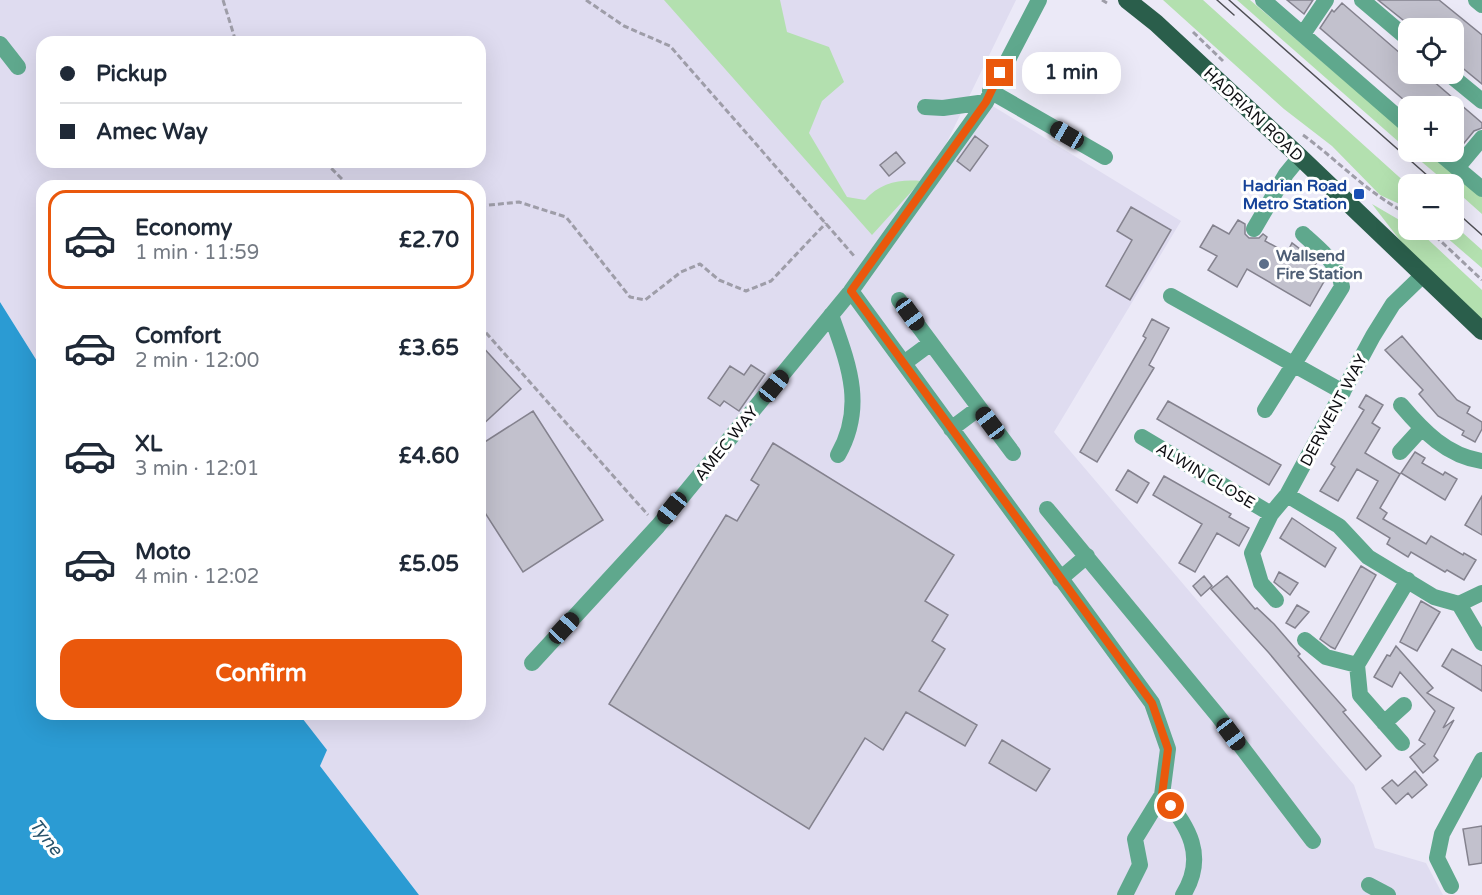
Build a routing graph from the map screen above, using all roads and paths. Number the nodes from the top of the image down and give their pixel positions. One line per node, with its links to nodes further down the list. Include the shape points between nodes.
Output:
1 (223, 0): 15 (path)
2 (586, 0): 35 (path, via 624,26 670,46)
3 (1039, 0): 20 (street, AMEC WAY)
4 (1102, 0): 10 (path)
5 (1127, 0): 27 (main road, HADRIAN ROAD)
6 (1263, 0): 14 (street)
7 (1326, 0): 14 (street)
8 (1362, 0): 13 (street)
9 (1476, 0): 11 (street)
10 (1107, 3)
11 (1482, 5)
12 (1192, 31): 17 (path)
13 (1398, 31)
14 (1303, 34): 23 (street)
15 (234, 36)
16 (0, 44): 18 (street)
17 (1230, 67)
18 (18, 68)
19 (1461, 84): 21 (street)
20 (988, 96): 22 (street, via 943,108); 26 (street); 39 (street, AMEC WAY)
21 (1482, 101)
22 (925, 107)
23 (1398, 117)
24 (1297, 130): 34 (path, via 1371,193)
25 (1482, 138): 30 (street)
26 (1105, 157)
27 (1300, 157): 36 (street); 40 (main road, HADRIAN ROAD)
28 (1450, 162): 30 (street)
29 (331, 168): 31 (path)
30 (1457, 168): 32 (street)
31 (343, 180)
32 (1482, 189)
33 (486, 205): 35 (path, via 519,202 566,217 630,297 645,300 681,272 699,264 719,280 746,291 771,281)
34 (1398, 208)
35 (826, 223): 39 (path)
36 (1254, 229)
37 (1303, 234): 50 (street, via 1333,262 1342,287)
38 (1440, 240): 41 (path)
39 (866, 270): 42 (street, AMEC WAY)
40 (1423, 275): 46 (main road, HADRIAN ROAD); 51 (street, DERWENT WAY, via 1393,304)
41 (1482, 279)
42 (851, 291): 45 (street, AMEC WAY); 49 (street)
43 (1171, 296): 50 (street)
44 (899, 300): 48 (street)
45 (831, 315): 60 (street, via 854,389 852,423); 65 (street, AMEC WAY)
46 (1482, 331)
47 (486, 333): 65 (path)
48 (931, 343): 49 (street); 53 (street)
49 (904, 363): 55 (street)
50 (1292, 364): 51 (street); 54 (street)
51 (1343, 392): 62 (street, DERWENT WAY)
52 (1401, 405): 56 (street)
53 (979, 408): 55 (street); 59 (street)
54 (1265, 410)
55 (951, 429): 67 (street)
56 (1421, 429): 58 (street); 61 (street, via 1448,450)
57 (1142, 437): 64 (street, ALWIN CLOSE)
58 (1400, 452)
59 (1013, 453)
60 (838, 455)
61 (1482, 461)
62 (1287, 495): 64 (street, DERWENT WAY); 68 (street, via 1339,526 1368,557)
63 (1047, 509): 66 (street)
64 (1271, 514): 70 (street, DERWENT WAY, via 1252,553 1261,583)
65 (658, 526): 74 (street, AMEC WAY)
66 (1087, 556): 67 (street); 81 (street, via 1218,716)
67 (1060, 579): 80 (street, via 1152,703 1168,749)
68 (1407, 580): 71 (street, via 1434,597); 75 (street)
69 (1482, 593): 71 (street)
70 (1276, 600)
71 (1460, 604): 73 (street)
72 (1305, 640): 75 (street, via 1326,657)
73 (1482, 643)
74 (532, 663)
75 (1357, 665): 77 (street, via 1360,696)
76 (1404, 705): 77 (street)
77 (1384, 723): 78 (street)
78 (1402, 743)
79 (1482, 760): 83 (street, via 1442,834 1437,858)
80 (1162, 795): 84 (street, via 1136,839 1140,865); 85 (street, via 1181,817 1195,858 1192,881)
81 (1312, 841)
82 (1369, 885): 86 (street)
83 (1451, 886)
84 (1125, 895)
85 (1183, 895)
86 (1388, 895)

